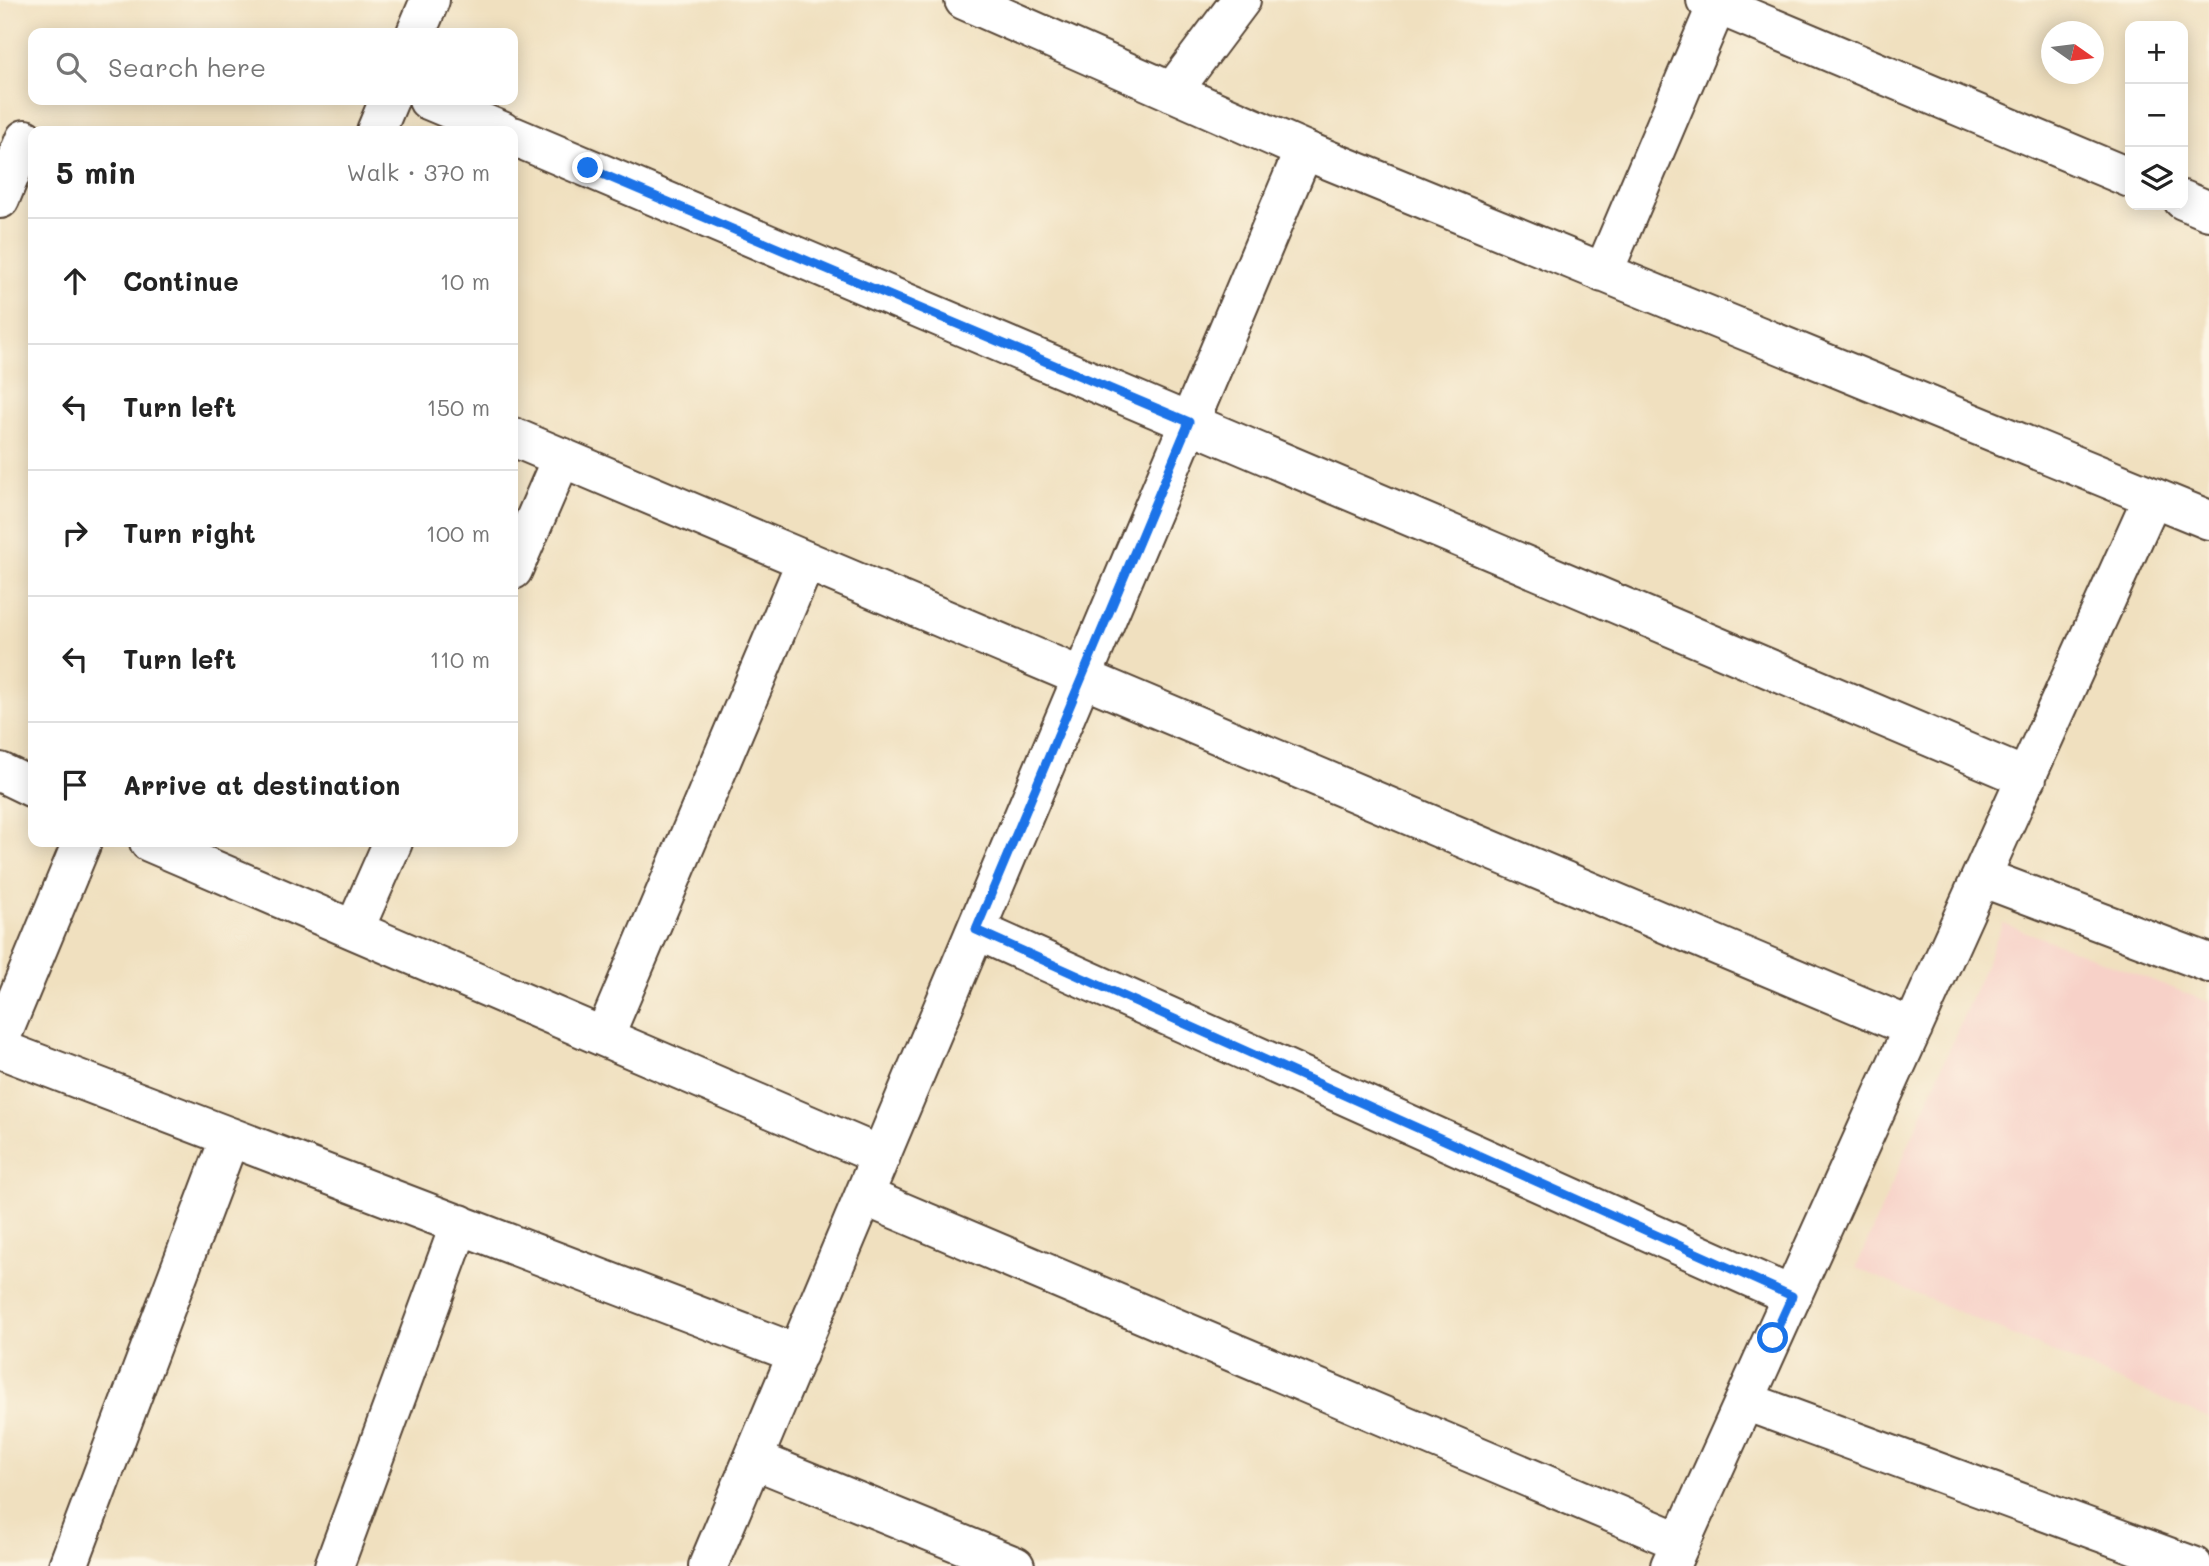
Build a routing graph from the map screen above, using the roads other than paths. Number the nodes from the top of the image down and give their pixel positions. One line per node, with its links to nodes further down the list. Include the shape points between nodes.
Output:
1 (430, 0): 5 (street)
2 (964, 0): 6 (street)
3 (1241, 0): 6 (street)
4 (1714, 2): 14 (street); 18 (street)
5 (418, 28)
6 (1172, 92): 13 (street)
7 (386, 105): 9 (street)
8 (440, 105): 10 (street)
9 (378, 126)
10 (490, 126)
11 (518, 138): 19 (street)
12 (19, 139): 15 (street)
13 (1304, 150): 18 (street); 19 (street)
14 (2125, 176)
15 (0, 200)
16 (2188, 202): 17 (street)
17 (2209, 211)
18 (1603, 273): 22 (street)
19 (1189, 422): 26 (street); 28 (street)
20 (518, 438): 21 (street)
21 (562, 457): 24 (street); 25 (street)
22 (2152, 498): 23 (street); 28 (street)
23 (2208, 518)
24 (518, 558)
25 (806, 561): 26 (street); 38 (street)
26 (1082, 677): 35 (street); 37 (street)
27 (0, 772): 29 (street)
28 (2027, 778): 33 (street)
29 (28, 786)
30 (80, 847): 39 (street)
31 (161, 847): 34 (street)
32 (391, 847): 34 (street)
33 (1980, 877): 36 (street); 37 (street)
34 (354, 930): 38 (street)
35 (976, 930): 42 (street); 45 (street)
36 (2209, 963)
37 (1913, 1028): 45 (street)
38 (604, 1037): 42 (street)
39 (0, 1040)
40 (0, 1049): 41 (street)
41 (230, 1137): 44 (street); 50 (street)
42 (881, 1156): 43 (street)
43 (864, 1196): 46 (street); 49 (street)
44 (460, 1224): 46 (street); 51 (street)
45 (1792, 1296): 47 (street)
46 (798, 1354): 48 (street)
47 (1745, 1401): 49 (street); 54 (street)
48 (753, 1459): 52 (street); 53 (street)
49 (1676, 1554)
50 (68, 1566)
51 (334, 1566)
52 (708, 1566)
53 (1015, 1566)
54 (2193, 1566)

